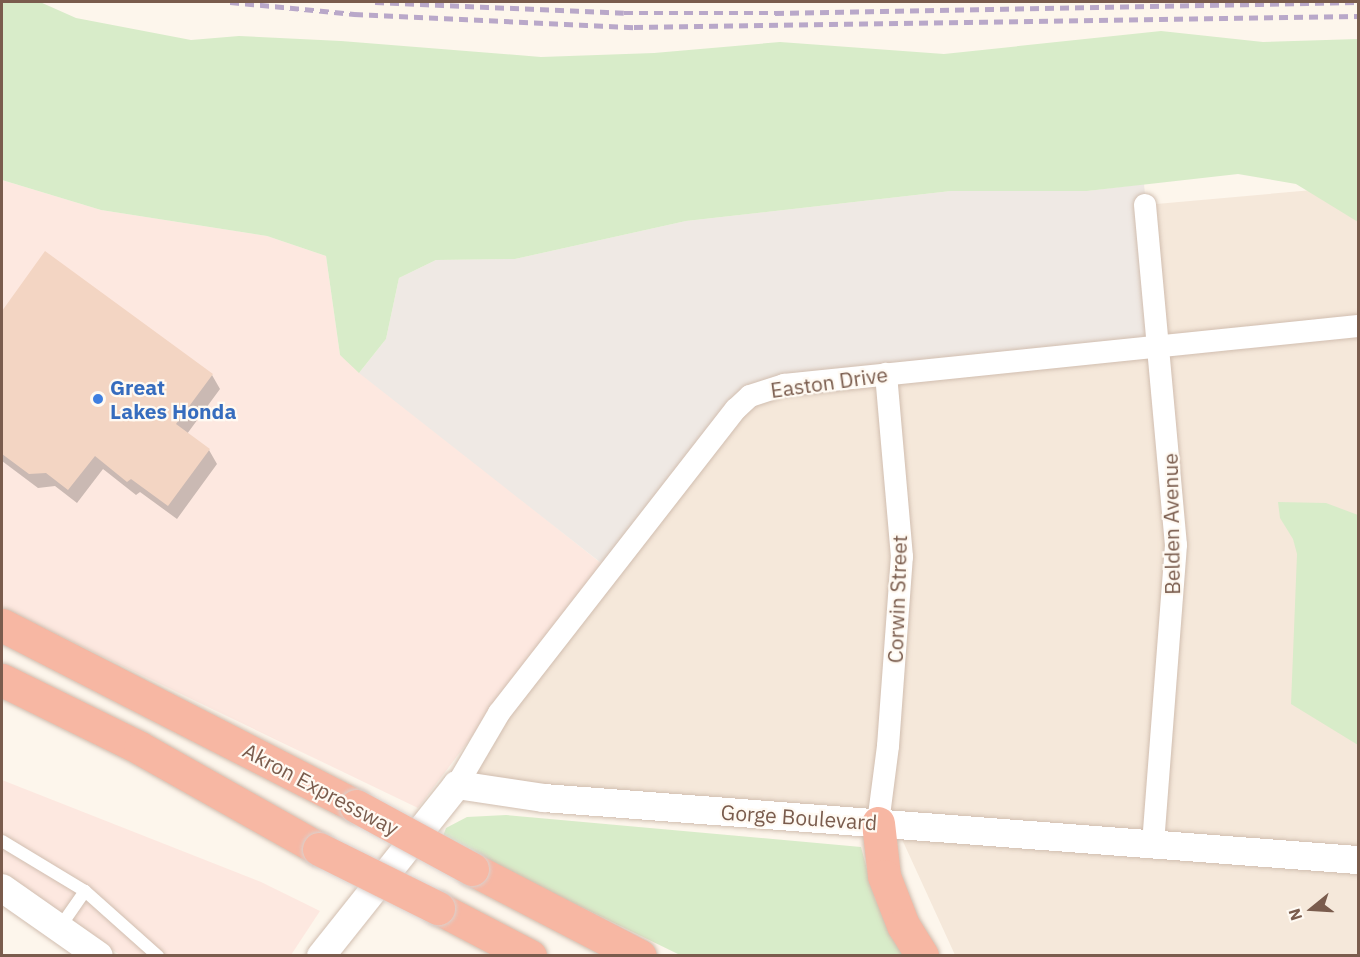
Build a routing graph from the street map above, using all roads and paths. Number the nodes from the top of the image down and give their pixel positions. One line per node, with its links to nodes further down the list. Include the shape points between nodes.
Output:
1 (1145, 205): 3 (street, Belden Avenue)
2 (1359, 326): 3 (street, Easton Drive)
3 (1160, 345): 4 (street, Easton Drive); 10 (street, Belden Avenue, via 1176,545)
4 (886, 374): 7 (street, Easton Drive, via 767,388 736,409 499,713); 8 (street, Corwin Street, via 902,557 888,746)
5 (2, 625): 19 (highway, Akron Expressway, bridge)
6 (2, 680): 18 (highway, bridge, via 140,748 319,849)
7 (457, 785): 8 (street, Gorge Boulevard, via 544,798); 17 (street)
8 (878, 823): 10 (street, Gorge Boulevard); 20 (highway, via 884,876 903,925)
9 (2, 841): 13 (lane)
10 (1153, 843): 11 (street, Gorge Boulevard)
11 (1359, 860)
12 (2, 888): 14 (street)
13 (85, 891): 14 (lane); 16 (lane)
14 (60, 927): 15 (street)
15 (99, 956)
16 (158, 956)
17 (321, 956)
18 (530, 956)
19 (640, 956)
20 (922, 956)

